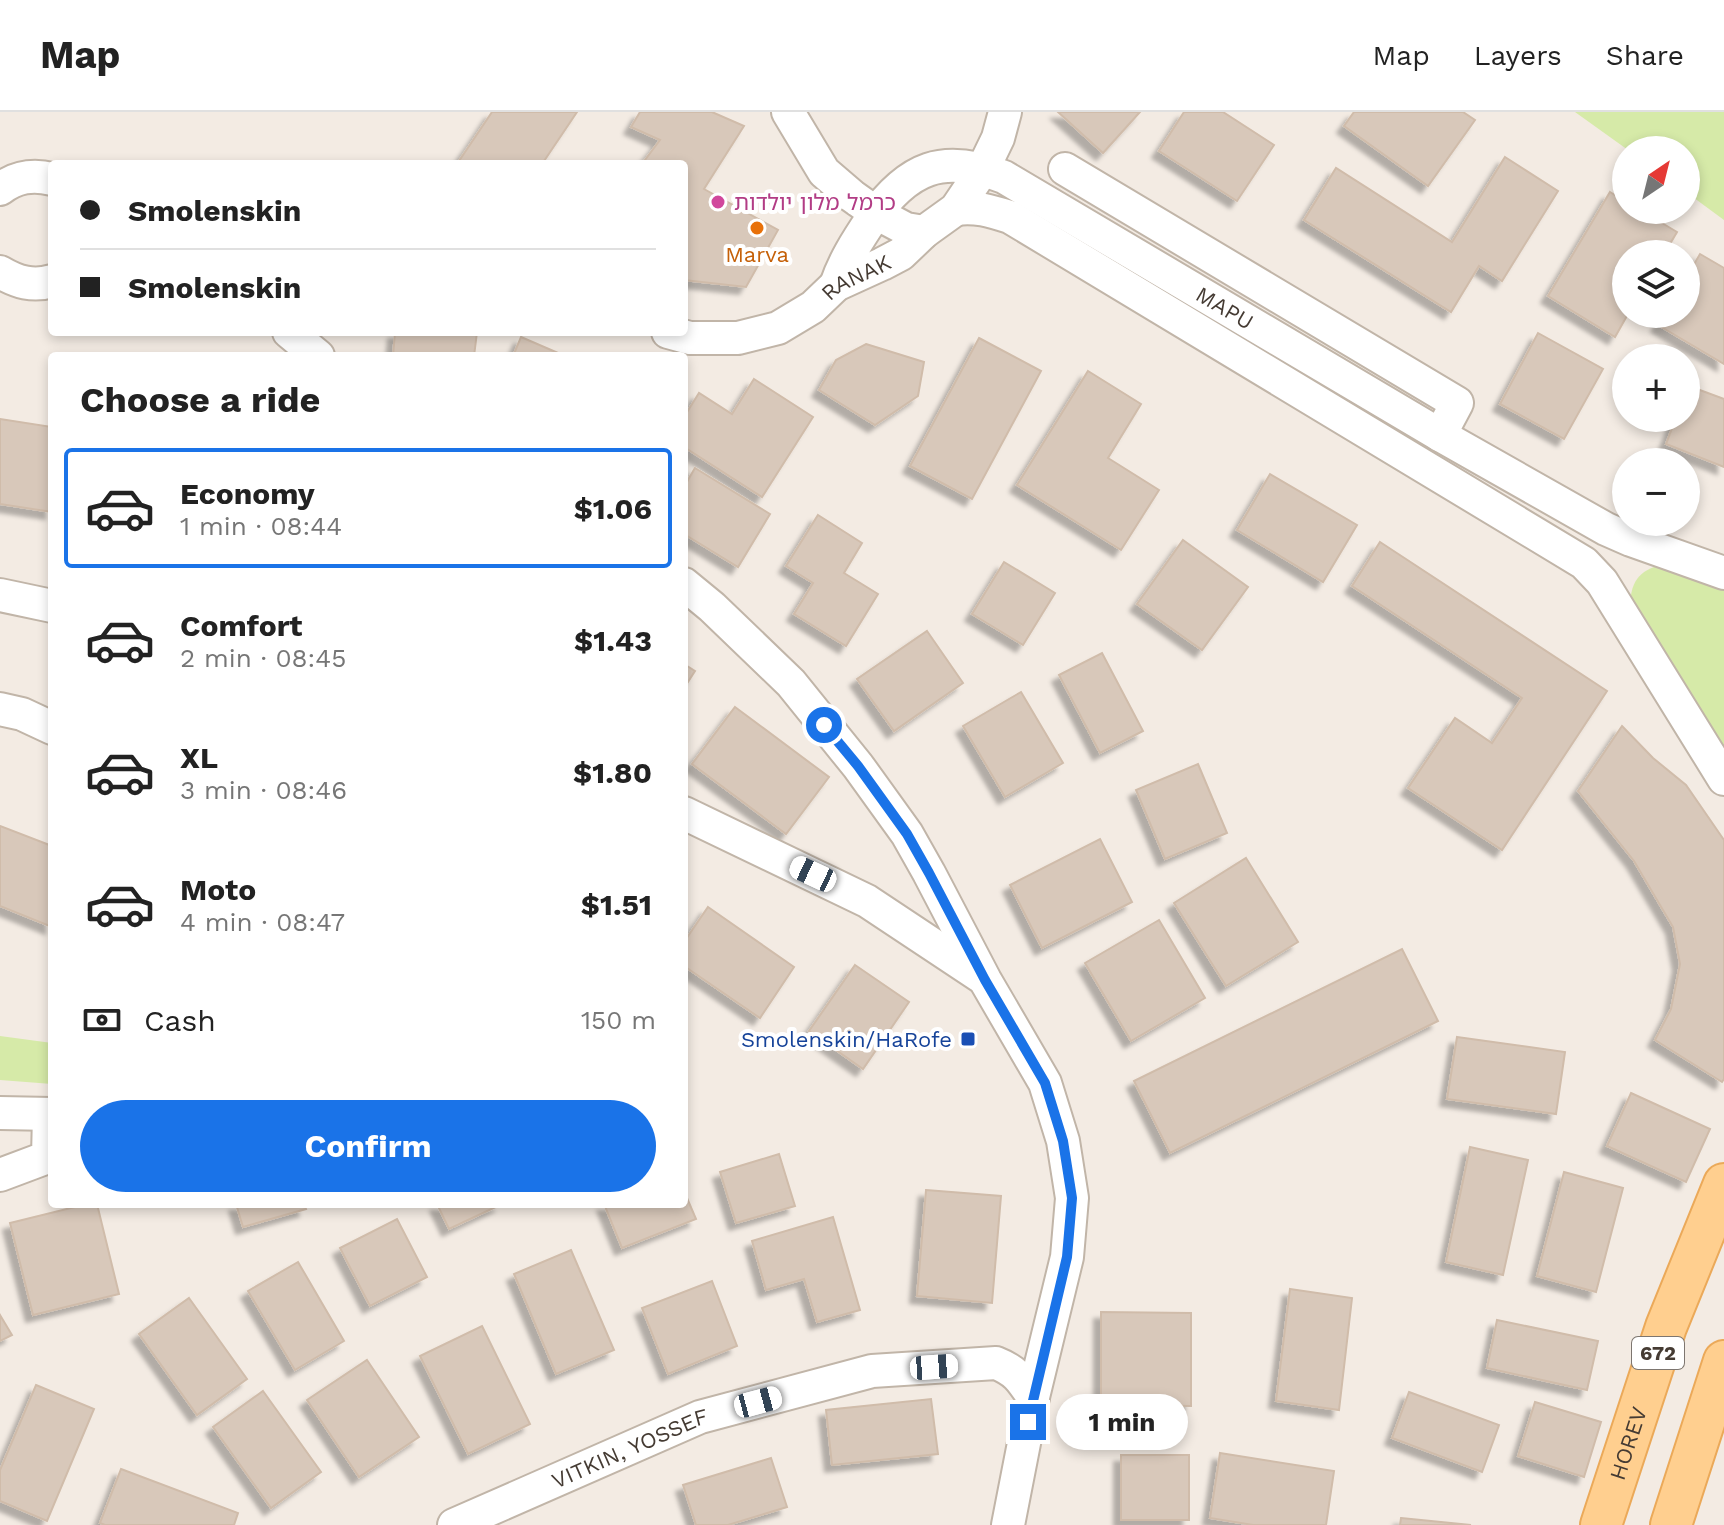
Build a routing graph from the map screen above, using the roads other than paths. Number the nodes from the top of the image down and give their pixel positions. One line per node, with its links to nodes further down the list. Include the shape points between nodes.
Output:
1 (788, 112): 8 (street, via 824,172)
2 (1002, 125): 3 (street, RANAK)
3 (983, 169): 7 (street, RANAK); 8 (street, MAPU, via 929,169 909,178); 16 (street, MAPU)
4 (1065, 169): 16 (street, via 1457,403)
5 (48, 178): 6 (street, via 17,179)
6 (0, 189)
7 (956, 209): 9 (street, RANAK); 21 (street, MAPU, via 985,209 1010,217 1573,556 1594,571)
8 (876, 213): 9 (street); 12 (street, MAPU, via 844,262)
9 (924, 232): 12 (street, RANAK, via 901,254)
10 (0, 272): 11 (street, via 31,284)
11 (48, 282)
12 (836, 285): 14 (street, RANAK, via 778,328 738,338)
13 (294, 336): 15 (street)
14 (683, 336)
15 (313, 352)
16 (1440, 435): 17 (street, MAPU, via 1606,529)
17 (1650, 547): 18 (street, MAPU); 21 (street, via 1625,564 1614,582)
18 (1724, 573)
19 (688, 587): 27 (street, via 791,683 858,766)
20 (0, 595): 22 (street)
21 (1614, 601): 25 (street, MAPU)
22 (48, 605)
23 (0, 709): 24 (street)
24 (48, 726)
25 (1724, 779)
26 (688, 815): 28 (street)
27 (929, 873): 28 (street, via 920,887 895,904); 29 (street)
28 (867, 901): 29 (street)
29 (985, 980): 36 (street, via 1045,1083 1063,1141 1072,1198 1067,1257)
30 (0, 1113): 31 (street)
31 (48, 1114)
32 (48, 1157): 33 (street)
33 (0, 1175)
34 (1724, 1184): 39 (main road, HOREV / 672, via 1666,1327)
35 (1724, 1361): 40 (main road)
36 (1033, 1397): 37 (street, VITKIN, YOSSEF, via 1012,1370 996,1363 872,1371 700,1417); 38 (street)
37 (454, 1525)
38 (1008, 1525)
39 (1601, 1525)
40 (1671, 1525)

